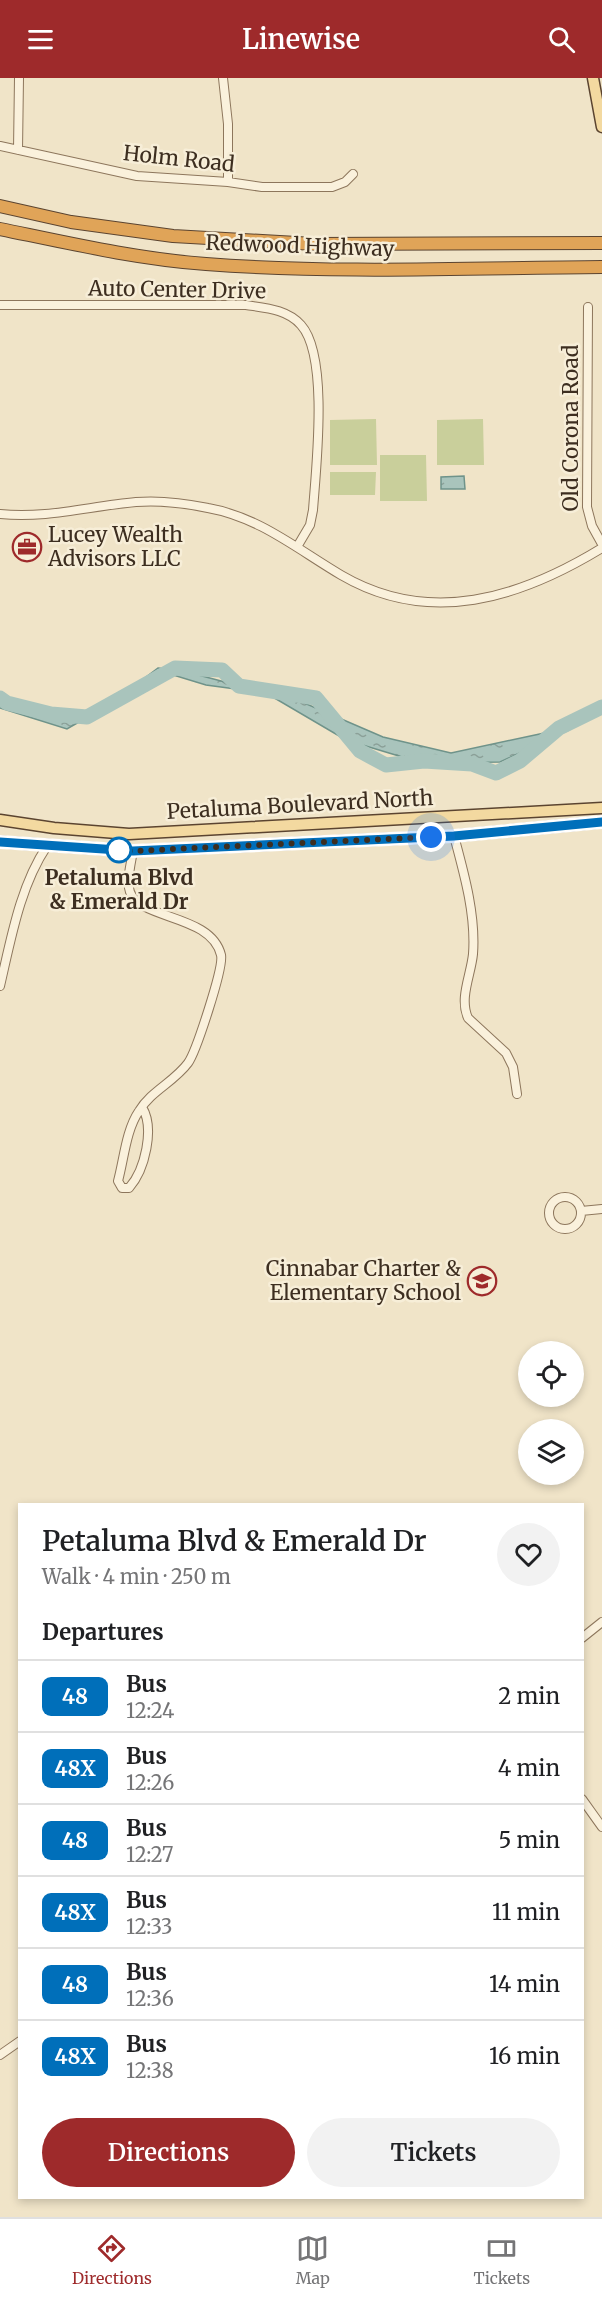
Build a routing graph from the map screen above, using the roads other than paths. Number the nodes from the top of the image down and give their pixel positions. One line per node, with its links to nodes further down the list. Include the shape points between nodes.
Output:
1 (19, 78): 6 (street)
2 (223, 78): 8 (street)
3 (593, 78): 4 (main road)
4 (602, 127)
5 (0, 146): 6 (street, Holm Road)
6 (18, 150): 8 (street, Holm Road, via 137,176)
7 (353, 174): 8 (street, Holm Road, via 332,187 262,187)
8 (228, 182)
9 (0, 206): 11 (highway, Redwood Highway, via 71,222 173,236 314,243)
10 (0, 229): 12 (highway, Redwood Highway, via 96,249 205,264 334,270)
11 (602, 243)
12 (602, 267)
13 (0, 305): 17 (street, Auto Center Drive, via 246,305 276,310 301,325 313,351 318,390 313,510 310,525)
14 (588, 307): 16 (street, Old Corona Road, via 587,507)
15 (0, 514): 17 (street, via 36,515 137,502 173,502 230,514 267,528)
16 (602, 546): 17 (street, via 526,586 477,600 429,603 372,590)
17 (297, 547)
18 (602, 808): 19 (main road, Petaluma Boulevard North, via 129,834)
19 (0, 820)
20 (602, 822): 21 (main road, Petaluma Boulevard North)
21 (454, 836): 24 (main road, Petaluma Boulevard North); 26 (street, via 473,919 473,955 465,1011 506,1053 513,1067)
22 (0, 842): 23 (main road, Petaluma Boulevard North)
23 (47, 846): 24 (main road, Petaluma Boulevard North); 25 (street, via 34,866)
24 (133, 851): 27 (street, via 130,894 152,909 205,931 222,957 189,1061)
25 (0, 986)
26 (517, 1094)
27 (142, 1107): 27 (street, via 149,1123 143,1162 138,1178 129,1188 122,1188 118,1181 131,1129)
28 (602, 1209): 29 (street)
29 (581, 1211)
30 (602, 1622): 31 (street)
31 (584, 1636)
32 (584, 1802): 33 (street)
33 (602, 1827)
34 (18, 2042): 35 (street)
35 (0, 2055)

